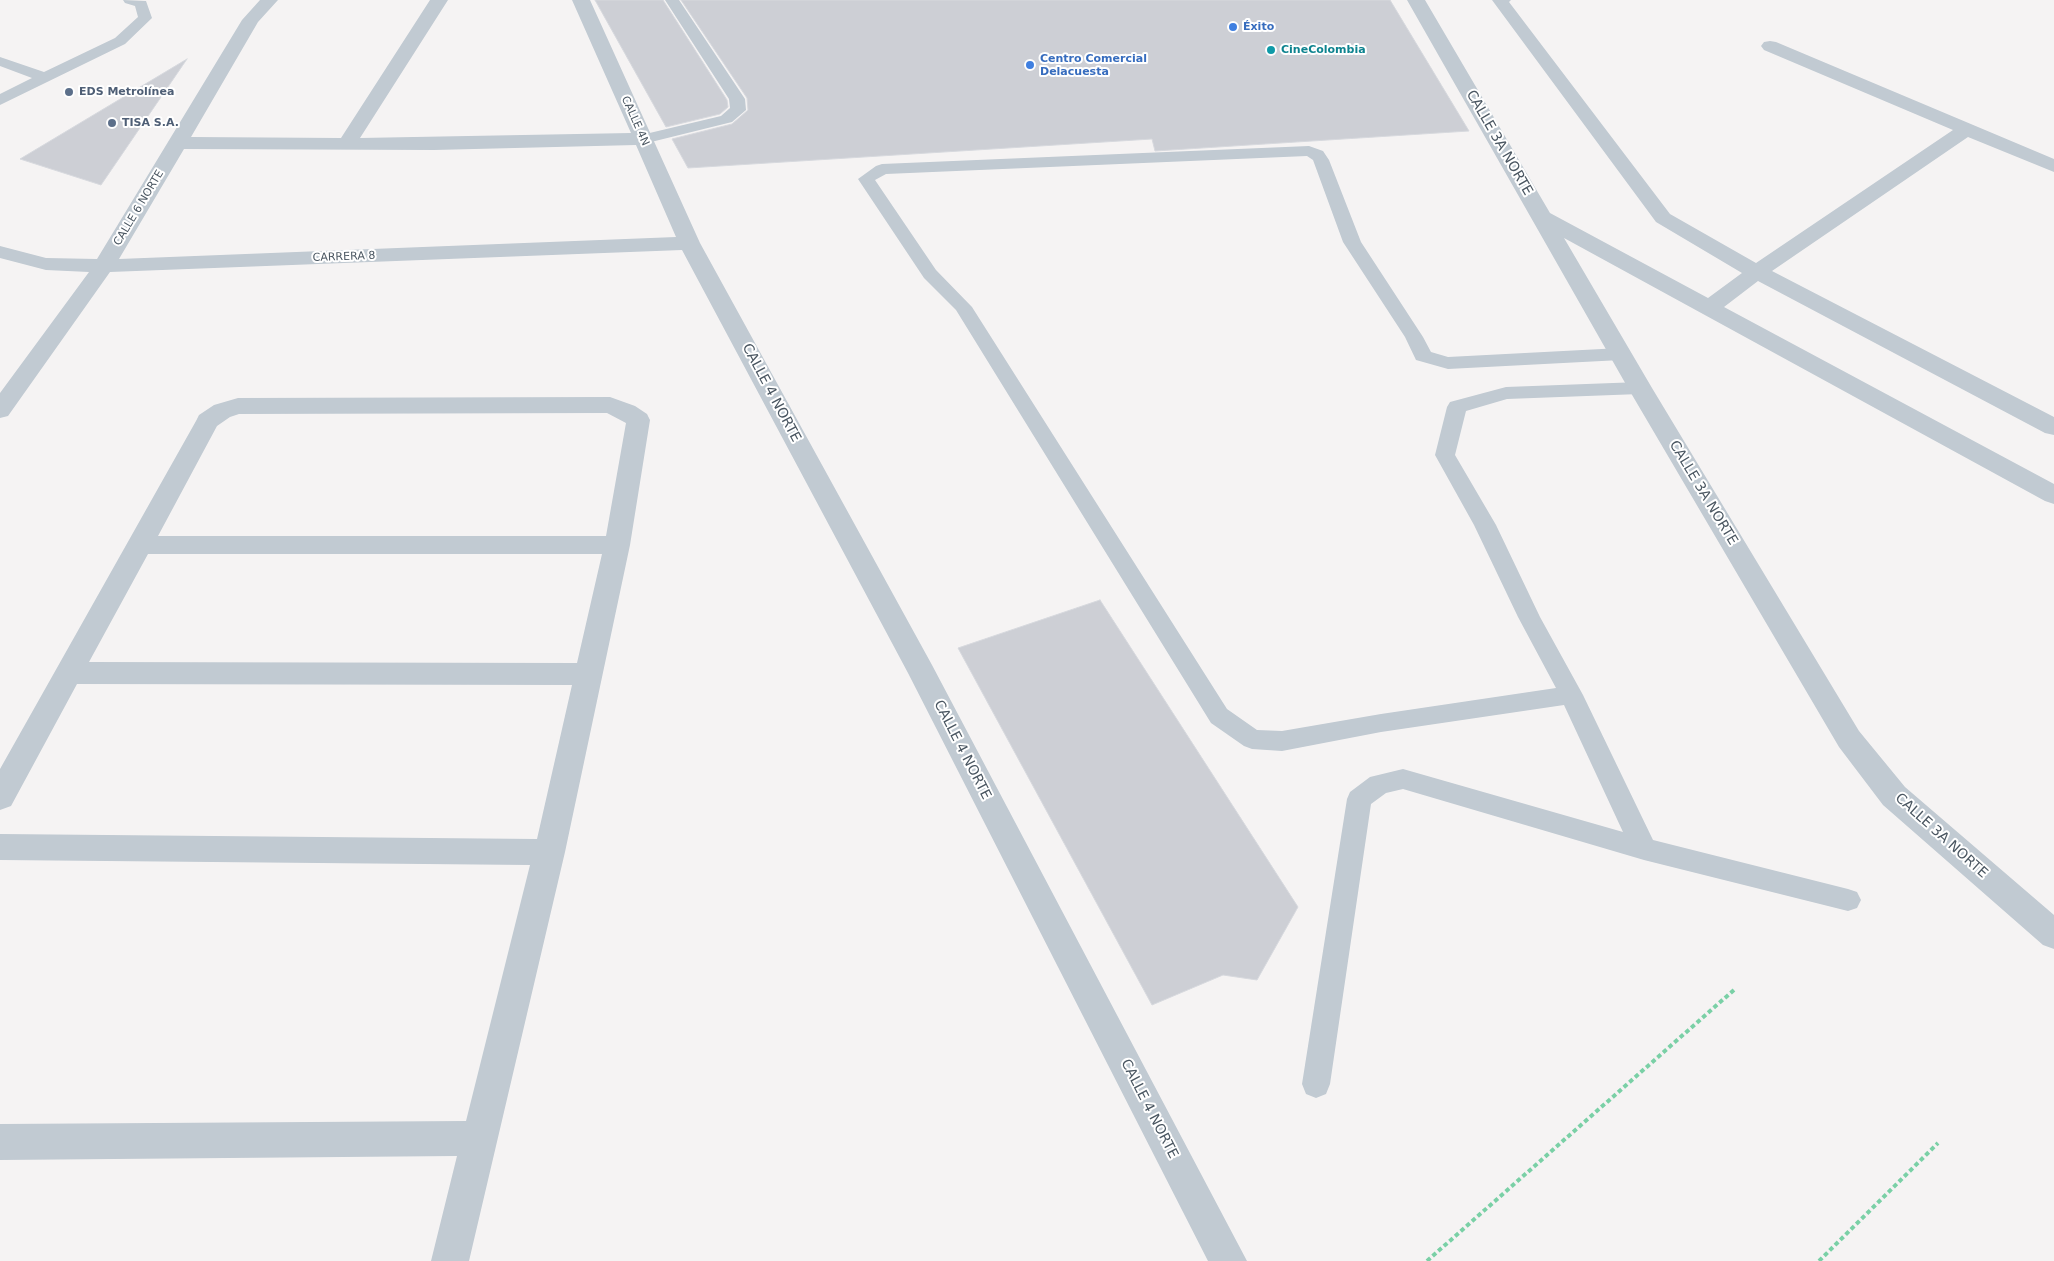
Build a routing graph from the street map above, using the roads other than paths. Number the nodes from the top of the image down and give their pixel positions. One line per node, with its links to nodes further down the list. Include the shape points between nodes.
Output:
1 (130, 0): 10 (lane, via 141,4 145,18 120,41)
2 (269, 0): 14 (street, CALLE 6 NORTE, via 251,20)
3 (439, 0): 15 (street)
4 (581, 0): 13 (street, CALLE 4N)
5 (672, 0): 13 (lane, via 737,99 738,110 726,118)
6 (1416, 0): 17 (street, CALLE 3A NORTE)
7 (1502, 0): 21 (street, via 1663,218)
8 (1770, 46): 12 (street)
9 (0, 61): 10 (lane)
10 (44, 78): 11 (lane)
11 (0, 100)
12 (1967, 129): 16 (street); 21 (street)
13 (643, 139): 15 (street); 18 (street, CALLE 4N)
14 (178, 143): 15 (street); 20 (street, CALLE 6 NORTE)
15 (347, 143)
16 (2054, 166)
17 (1543, 218): 22 (street); 23 (street, CALLE 3A NORTE)
18 (689, 243): 20 (street, CARRERA 8); 43 (street, CALLE 4 NORTE, via 922,672)
19 (0, 252): 20 (street, CARRERA 8, via 46,264)
20 (104, 266): 25 (street, CALLE 6 NORTE)
21 (1757, 272): 22 (street); 26 (street)
22 (1709, 308): 27 (street)
23 (1621, 354): 24 (street, CALLE 3A NORTE); 32 (lane, via 1448,363 1423,356 1352,242 1322,160 1310,151 882,169 866,179 930,274 963,307 1220,716 1252,739 1282,741)
24 (1640, 388): 32 (lane, via 1506,393 1457,407 1445,455 1485,525 1529,618); 38 (street, CALLE 3A NORTE, via 1849,739 1894,796)
25 (0, 410)
26 (2054, 427)
27 (2054, 495)
28 (140, 545): 29 (street); 29 (street, via 208,421 222,411 238,406 610,405 638,420); 30 (street)
29 (617, 545): 31 (street)
30 (70, 673): 31 (street); 33 (street)
31 (588, 674): 36 (street)
32 (1572, 695): 35 (lane)
33 (0, 797)
34 (0, 847): 36 (street)
35 (1644, 849): 37 (lane); 39 (lane, via 1403,779 1380,784 1358,799)
36 (549, 852): 40 (street)
37 (1848, 900)
38 (2054, 935)
39 (1316, 1084)
40 (481, 1138): 41 (street); 42 (street)
41 (0, 1142)
42 (450, 1261)
43 (1228, 1261)

